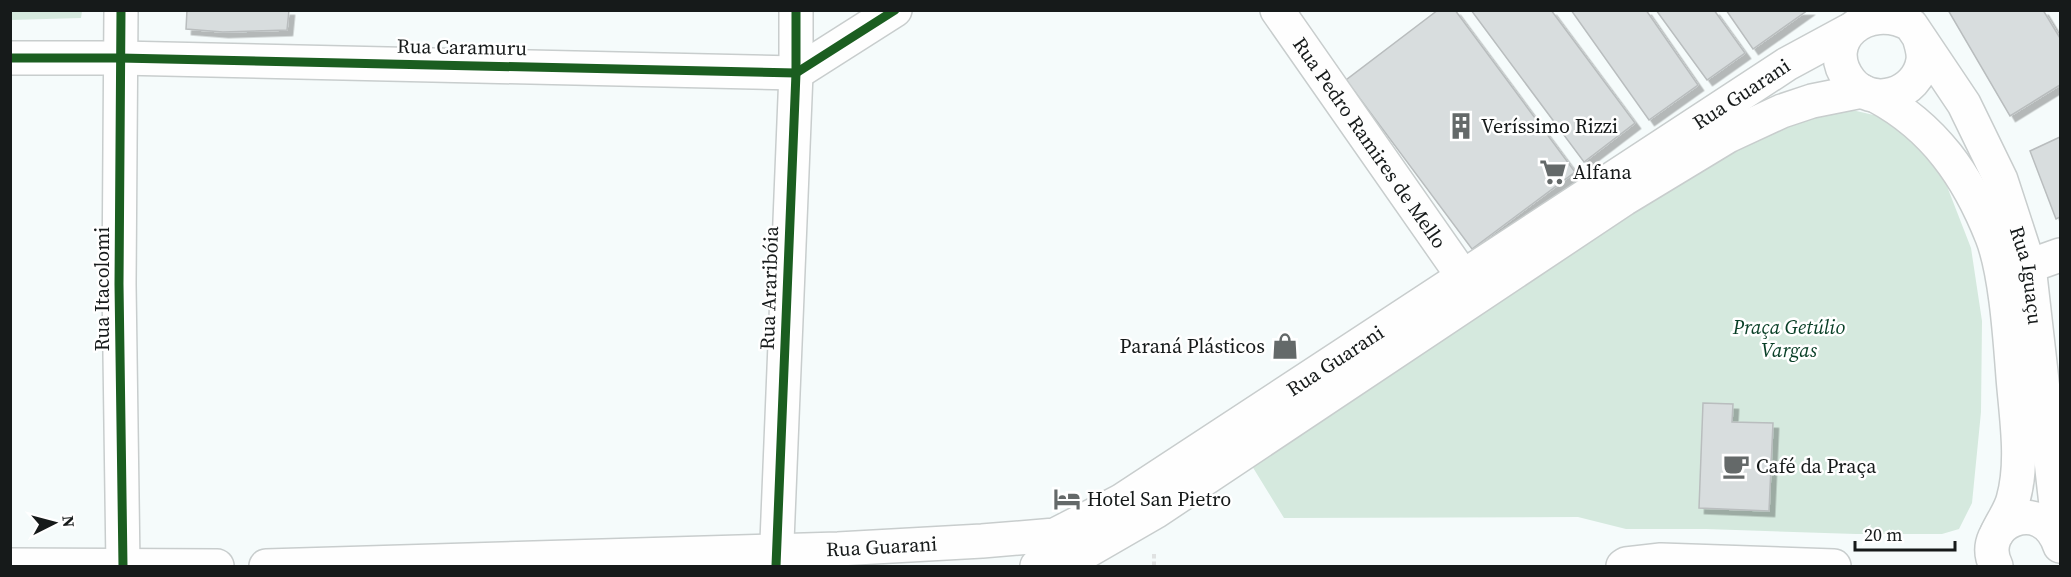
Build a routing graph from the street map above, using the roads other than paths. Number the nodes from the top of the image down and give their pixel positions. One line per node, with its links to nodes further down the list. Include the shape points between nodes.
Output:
1 (121, 10): 8 (main road, Rua Itacolomi)
2 (796, 10): 9 (main road, Rua Araribóia)
3 (895, 10): 9 (main road)
4 (1277, 10): 13 (main road, Rua Pedro Ramires de Mello)
5 (1851, 21): 6 (main road, via 1885,14); 10 (main road, via 1842,45 1843,70 1851,82); 13 (main road, Rua Guarani)
6 (1917, 24): 10 (main road, via 1923,61 1914,81 1890,96); 12 (main road, Rua Iguaçu, via 1965,104 2001,180)
7 (10, 58): 8 (main road, Rua Caramuru)
8 (120, 58): 9 (main road, Rua Caramuru); 20 (main road, Rua Itacolomi)
9 (796, 73): 18 (main road, Rua Araribóia)
10 (1869, 94): 14 (main road, Rua Iguaçu, via 1902,110 1935,138 1967,184 1993,239 2006,305 2017,483); 23 (main road, Rua Guarani, via 1812,101 1728,136 1624,200 1155,512 1084,553)
11 (2061, 255): 12 (main road)
12 (2029, 266): 15 (main road, Rua Iguaçu)
13 (1462, 275): 18 (main road, Rua Guarani, via 1120,501 1055,535 860,548)
14 (1997, 533): 16 (main road, via 2005,524 2028,516 2056,532); 26 (main road, via 1992,546)
15 (2061, 540)
16 (2061, 546)
17 (2061, 554): 27 (main road)
18 (776, 558): 22 (main road, Rua Guarani)
19 (10, 565): 20 (main road)
20 (123, 565): 21 (main road)
21 (217, 567)
22 (266, 567)
23 (1037, 567)
24 (1623, 567): 25 (main road, via 1661,560)
25 (1834, 567)
26 (1996, 567)
27 (2058, 567)

